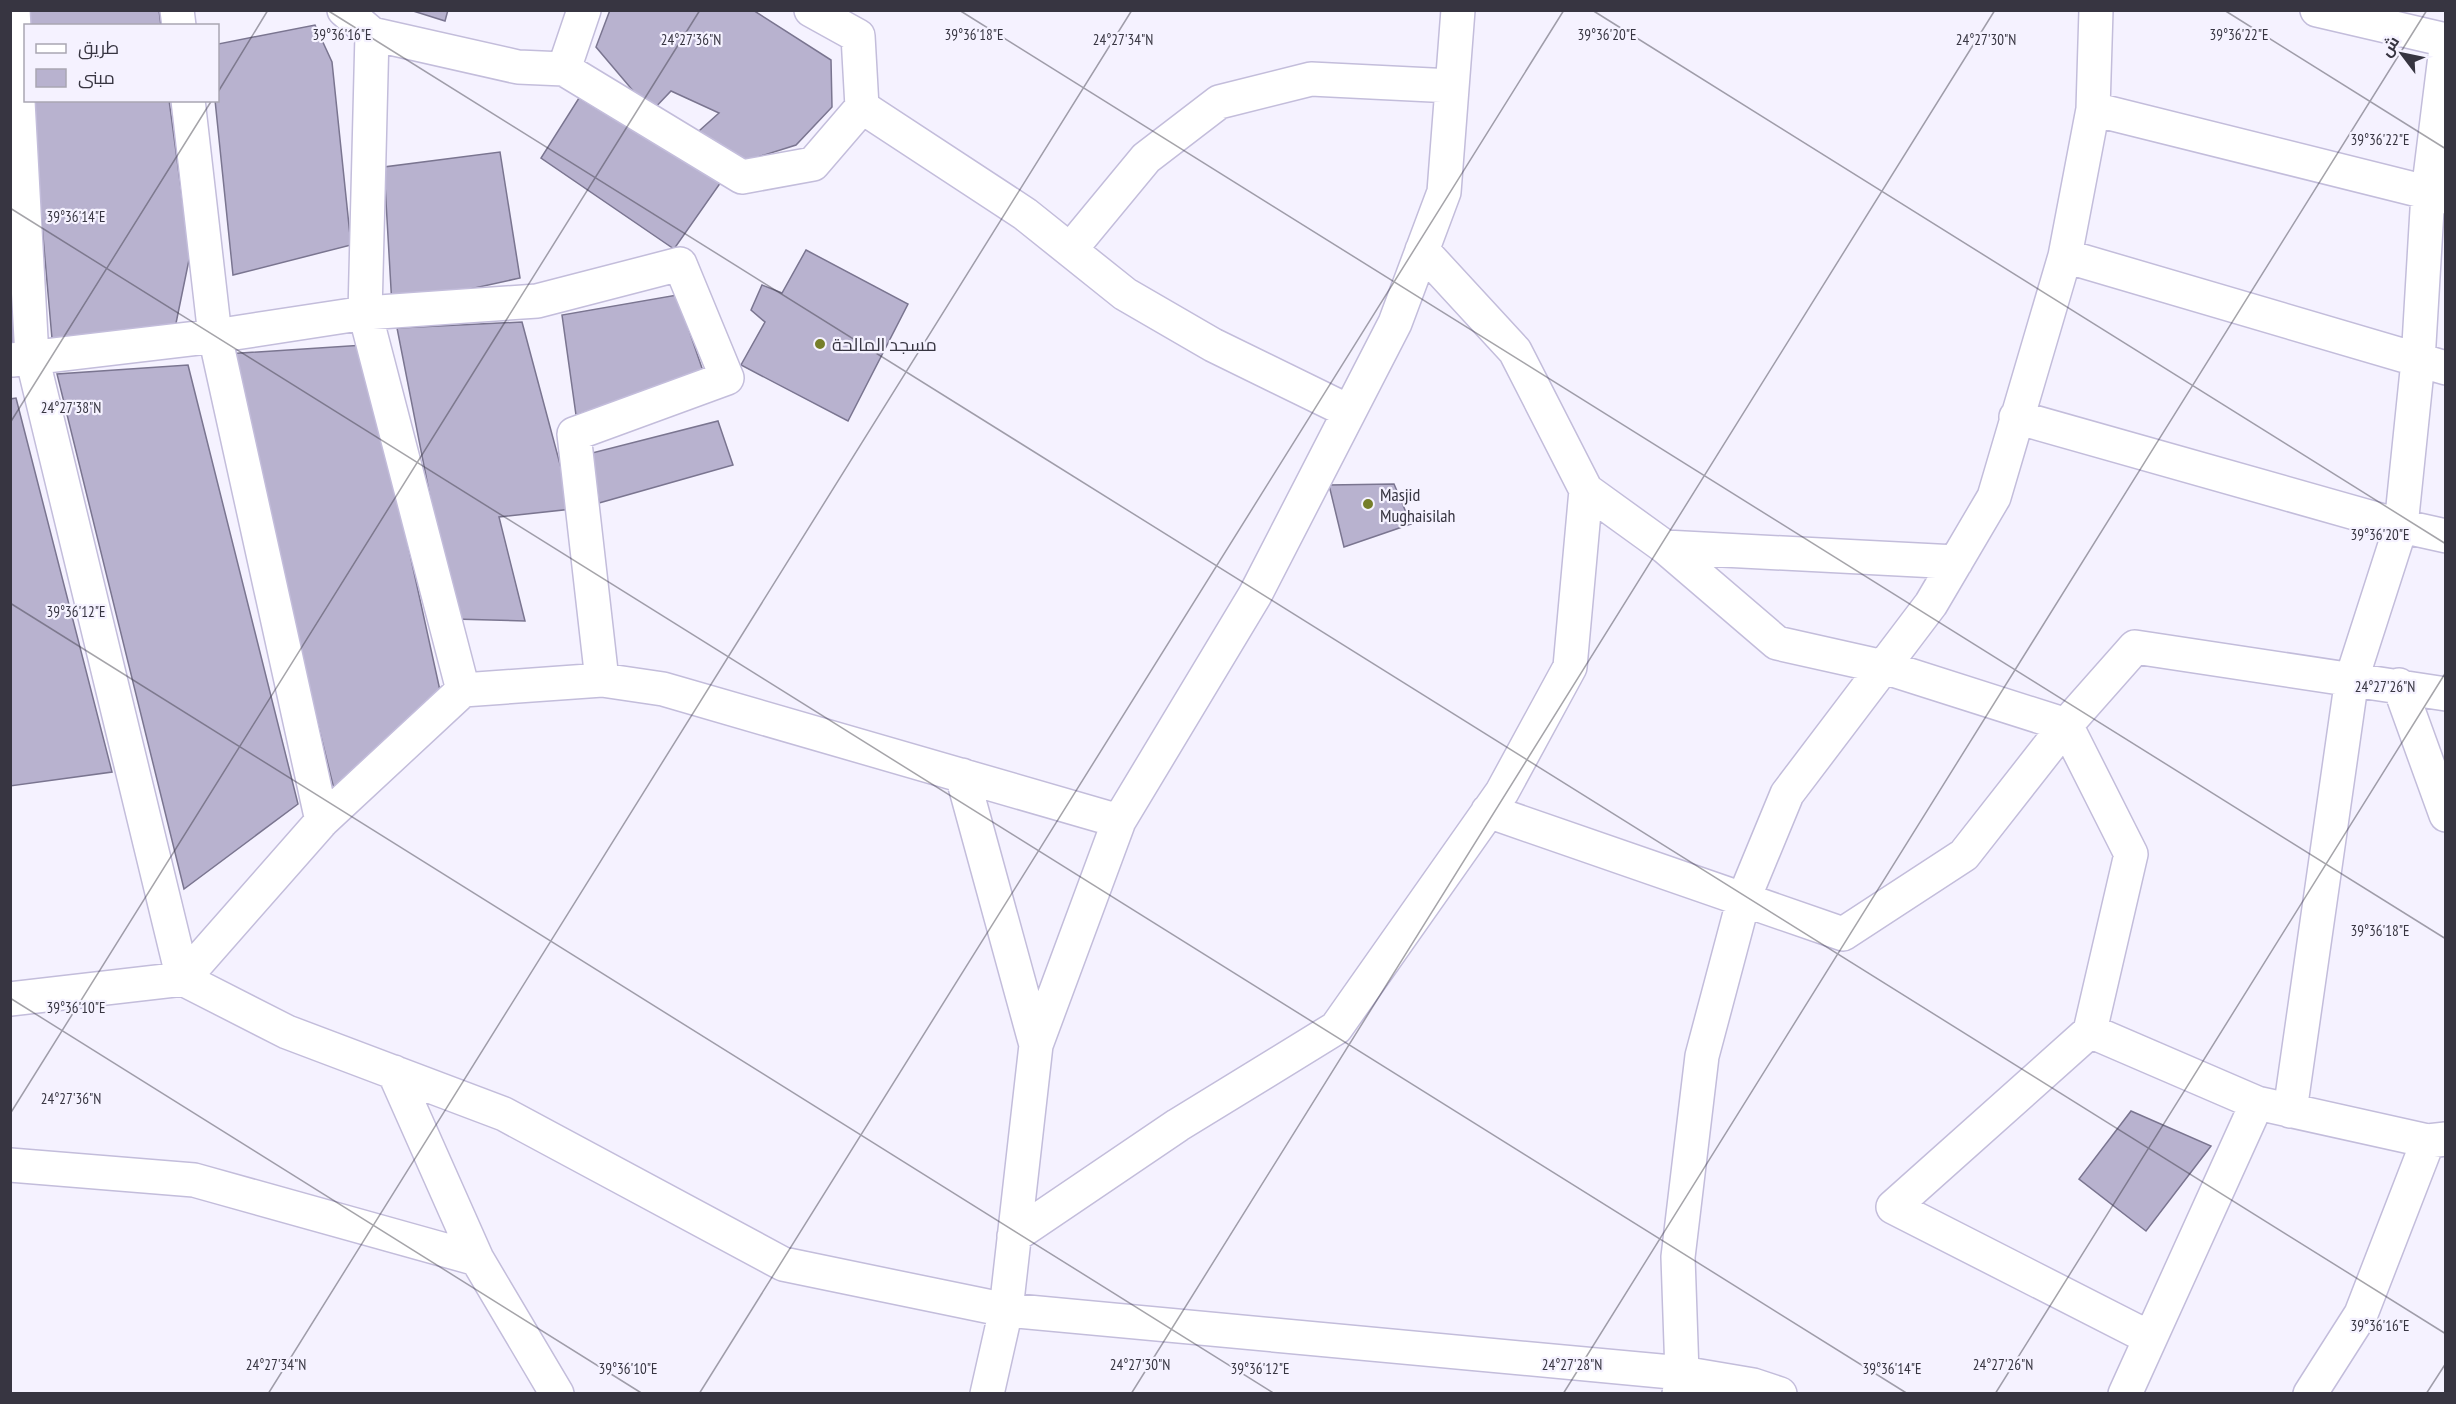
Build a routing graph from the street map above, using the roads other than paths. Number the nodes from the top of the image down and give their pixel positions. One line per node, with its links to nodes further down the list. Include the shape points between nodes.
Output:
1 (13, 10): 22 (street)
2 (344, 10): 8 (street)
3 (584, 10): 11 (street)
4 (811, 10): 14 (street, via 858,36)
5 (1458, 10): 12 (street)
6 (2096, 10): 15 (street)
7 (2317, 10): 9 (street)
8 (372, 34): 11 (street, via 518,67); 20 (street)
9 (2445, 40)
10 (2445, 48): 16 (street)
11 (564, 69): 14 (street, via 742,177 813,164)
12 (1452, 86): 17 (street, via 1311,79 1219,102 1146,158); 18 (street, via 1444,192)
13 (188, 102): 21 (street)
14 (862, 107): 17 (street, via 1025,214)
15 (2093, 108): 16 (street); 19 (street)
16 (2437, 195): 23 (street)
17 (1070, 250): 24 (street, via 1125,294 1213,345)
18 (1422, 250): 24 (street, via 1395,322); 26 (street, via 1515,351)
19 (2065, 256): 23 (street); 25 (street)
20 (365, 313): 21 (street); 33 (street, via 537,301 680,264 727,378 574,434); 35 (street)
21 (215, 336): 22 (street); 41 (street)
22 (21, 359): 44 (street)
23 (2432, 365): 27 (street)
24 (1348, 411): 42 (street, via 1255,595)
25 (2016, 417): 27 (street); 30 (street, via 1994,497)
26 (1586, 490): 29 (street); 39 (street, via 1570,667)
27 (2401, 526): 28 (street); 32 (street)
28 (2445, 536)
29 (1665, 547): 30 (street); 31 (street, via 1777,643)
30 (1956, 562): 31 (street, via 1931,604)
31 (1884, 667): 37 (street); 43 (street, via 1787,794)
32 (2352, 678): 34 (street); 37 (street, via 2135,647); 50 (street)
33 (602, 680): 35 (street); 38 (street, via 663,688)
34 (2399, 685): 36 (street); 40 (street)
35 (463, 690): 41 (street)
36 (2445, 694)
37 (2066, 725): 43 (street, via 1964,855 1843,934); 46 (street, via 2131,854)
38 (962, 775): 42 (street); 47 (street)
39 (1488, 811): 43 (street); 53 (street, via 1336,1028 1178,1125)
40 (2445, 815)
41 (322, 821): 44 (street)
42 (1119, 821): 47 (street)
43 (1744, 898): 57 (street, via 1702,1056 1678,1257)
44 (183, 979): 45 (street); 48 (street, via 287,1032)
45 (10, 999)
46 (2090, 1031): 49 (street); 56 (street, via 1893,1207)
47 (1036, 1045): 53 (street)
48 (394, 1072): 54 (street); 55 (street, via 504,1114 783,1264)
49 (2257, 1103): 50 (street); 56 (street)
50 (2290, 1111): 51 (street)
51 (2437, 1140): 62 (street, via 2361,1314)
52 (10, 1165): 54 (street, via 195,1180)
53 (1014, 1236): 55 (street)
54 (477, 1259): 58 (street)
55 (1006, 1310): 57 (street); 59 (street)
56 (2150, 1338): 61 (street)
57 (1680, 1383): 60 (street, via 1753,1385)
58 (557, 1394)
59 (987, 1394)
60 (1780, 1394)
61 (2125, 1394)
62 (2310, 1394)

